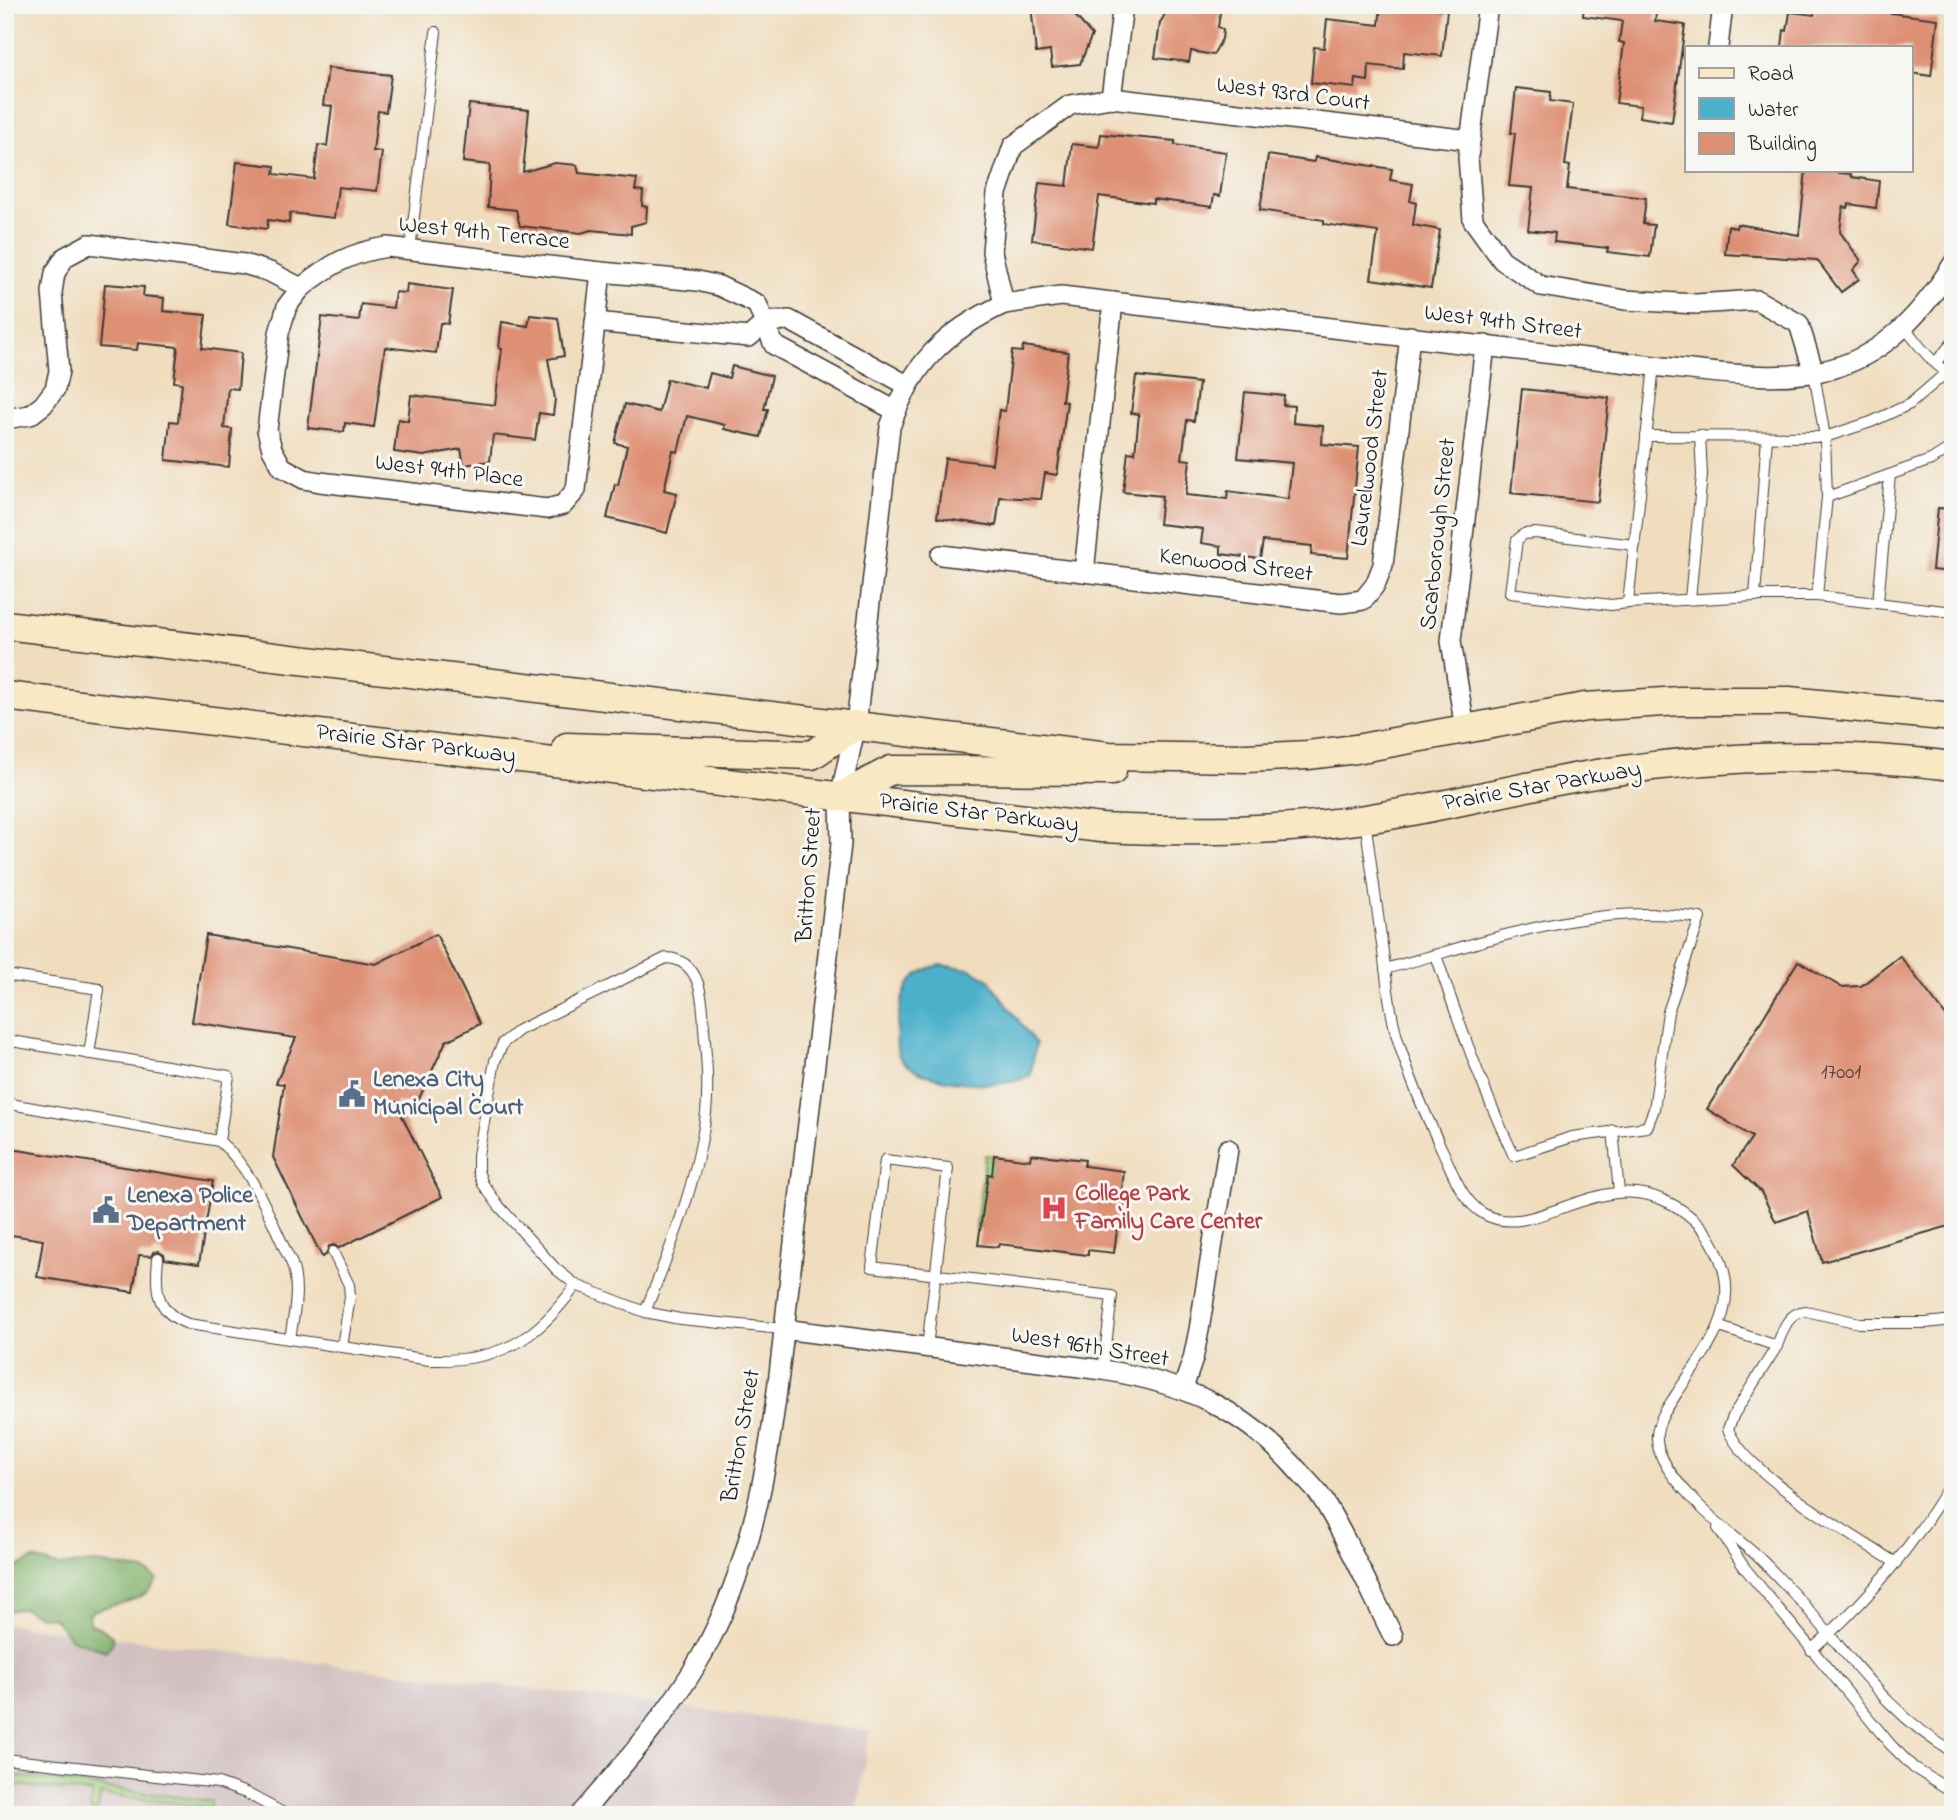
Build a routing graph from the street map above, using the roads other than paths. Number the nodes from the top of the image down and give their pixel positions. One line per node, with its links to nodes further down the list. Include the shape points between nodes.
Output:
1 (1122, 5): 6 (street)
2 (1488, 5): 7 (street)
3 (1723, 5): 5 (street)
4 (436, 32): 8 (lane)
5 (1718, 46)
6 (1111, 98): 7 (street, West 93rd Court); 13 (street, via 1070,105 1013,146 998,193 992,253)
7 (1470, 140): 22 (street, via 1473,220 1502,260 1541,286 1625,300 1696,304 1757,300 1799,324)
8 (410, 250): 10 (street, West 94th Terrace); 11 (street, West 94th Terrace, via 387,247 342,258)
9 (1953, 264): 16 (street, West 94th Street)
10 (601, 272): 14 (street, West 94th Place); 15 (street, West 94th Terrace, via 719,286 757,304)
11 (301, 288): 14 (street, West 94th Place, via 287,306 279,334 267,430 282,467 320,482 547,509 563,505 576,490); 26 (street, via 244,264 110,245 82,247 65,257 55,273 52,292 59,371 55,389 30,415)
12 (1113, 302): 13 (street, West 94th Street, via 1061,296); 17 (street, West 94th Street); 36 (street)
13 (1004, 304): 24 (street, Britton Street, via 949,337 928,355)
14 (596, 322): 15 (street, via 749,337)
15 (765, 322): 24 (street, via 789,320); 25 (street, West 94th Terrace, via 774,345)
16 (1905, 328): 20 (lane); 22 (street, West 94th Street, via 1876,351)
17 (1410, 336): 19 (street, West 94th Street); 37 (street, Laurelwood Street, via 1383,565)
18 (1953, 342): 20 (lane)
19 (1485, 345): 21 (street, West 94th Street); 48 (street, Scarborough Street, via 1451,641)
20 (1936, 362): 23 (lane)
21 (1654, 366): 22 (street, West 94th Street, via 1747,376); 28 (lane)
22 (1814, 373): 30 (lane)
23 (1950, 373): 30 (lane, via 1910,404)
24 (907, 385): 25 (street, Britton Street)
25 (896, 411): 47 (street, Britton Street, via 883,477)
26 (5, 418)
27 (1700, 435): 28 (lane); 29 (lane); 40 (lane, via 1702,475)
28 (1646, 436): 34 (lane)
29 (1767, 437): 30 (lane); 38 (lane)
30 (1825, 437): 33 (lane)
31 (1953, 446): 32 (lane, via 1931,460)
32 (1890, 475): 33 (lane); 41 (lane)
33 (1827, 497): 39 (lane)
34 (1634, 545): 42 (lane); 42 (lane, via 1524,534 1517,540 1510,593)
35 (941, 555): 36 (street, Kenwood Street)
36 (1084, 572): 37 (street, Kenwood Street, via 1341,603 1363,600)
37 (1375, 585)
38 (1755, 596): 39 (lane); 40 (lane)
39 (1817, 596): 41 (lane)
40 (1690, 599): 42 (lane)
41 (1878, 602): 43 (lane)
42 (1628, 603)
43 (1953, 612)
44 (5, 625): 47 (main road)
45 (5, 696): 49 (main road, Prairie Star Parkway)
46 (1953, 717): 48 (main road, via 1735,699 1586,707)
47 (856, 725): 49 (main road, via 812,755); 50 (main road, via 1109,756); 52 (street, Britton Street)
48 (1465, 729): 50 (main road, via 1344,751)
49 (386, 741): 52 (main road, Prairie Star Parkway)
50 (1229, 758): 52 (main road, via 1100,772 891,770)
51 (1953, 766): 53 (main road, Prairie Star Parkway, via 1835,758 1715,761 1598,774)
52 (840, 797): 53 (main road, Prairie Star Parkway, via 1101,828 1179,832); 71 (street, Britton Street, via 840,857)
53 (1365, 819): 55 (lane)
54 (1436, 955): 55 (lane); 60 (lane, via 1468,1051 1514,1156 1572,1137); 60 (lane, via 1568,920 1640,914 1700,919 1668,1012 1651,1119 1647,1127)
55 (1385, 969): 63 (lane, via 1389,1003 1408,1071 1457,1180 1475,1208 1496,1220 1518,1221)
56 (5, 975): 58 (lane, via 99,989)
57 (5, 1040): 58 (lane)
58 (89, 1055): 61 (lane, via 229,1076)
59 (5, 1102): 61 (lane)
60 (1613, 1130): 63 (lane)
61 (219, 1141): 72 (lane, via 235,1154 292,1264 297,1292)
62 (1228, 1149): 77 (street, via 1199,1330)
63 (1619, 1192): 70 (lane, via 1656,1196 1680,1208 1702,1228 1727,1284)
64 (333, 1252): 74 (lane, via 349,1285)
65 (158, 1258): 72 (lane, via 159,1294 167,1312 177,1320)
66 (936, 1275): 66 (lane, via 948,1168 885,1160 872,1267); 75 (lane); 76 (lane, via 1112,1296)
67 (576, 1285): 68 (lane); 68 (lane, via 556,1269 482,1184 478,1155 495,1061 503,1043 519,1030 666,958 682,961 698,982 704,1008 706,1112 684,1205); 74 (lane, via 535,1332 486,1357 429,1360)
68 (645, 1312): 71 (lane)
69 (1953, 1320): 73 (lane, via 1859,1323 1798,1312 1791,1315)
70 (1720, 1327): 73 (lane); 79 (lane, via 1663,1414 1657,1434 1658,1451 1673,1475)
71 (783, 1329): 75 (street, West 96th Street); 90 (street, Britton Street, via 765,1472 731,1590 702,1655 663,1716)
72 (290, 1339): 74 (lane)
73 (1777, 1346): 80 (lane, via 1734,1414 1728,1429 1732,1441 1773,1481)
74 (342, 1347)
75 (927, 1349): 76 (street, West 96th Street)
76 (1103, 1370): 77 (street, West 96th Street)
77 (1183, 1388): 82 (street, West 96th Street, via 1261,1434 1324,1500)
78 (1953, 1479): 80 (lane)
79 (1712, 1518): 81 (lane, via 1757,1556); 83 (lane, via 1744,1567)
80 (1896, 1563): 81 (lane)
81 (1830, 1634): 83 (lane); 84 (lane, via 1903,1716)
82 (1393, 1636)
83 (1811, 1650): 86 (lane, via 1890,1744 1914,1768)
84 (1953, 1752)
85 (5, 1759): 89 (lane, via 218,1783)
86 (1953, 1792)
87 (5, 1812): 88 (lane)
88 (26, 1815)
89 (286, 1815)
90 (580, 1815)

